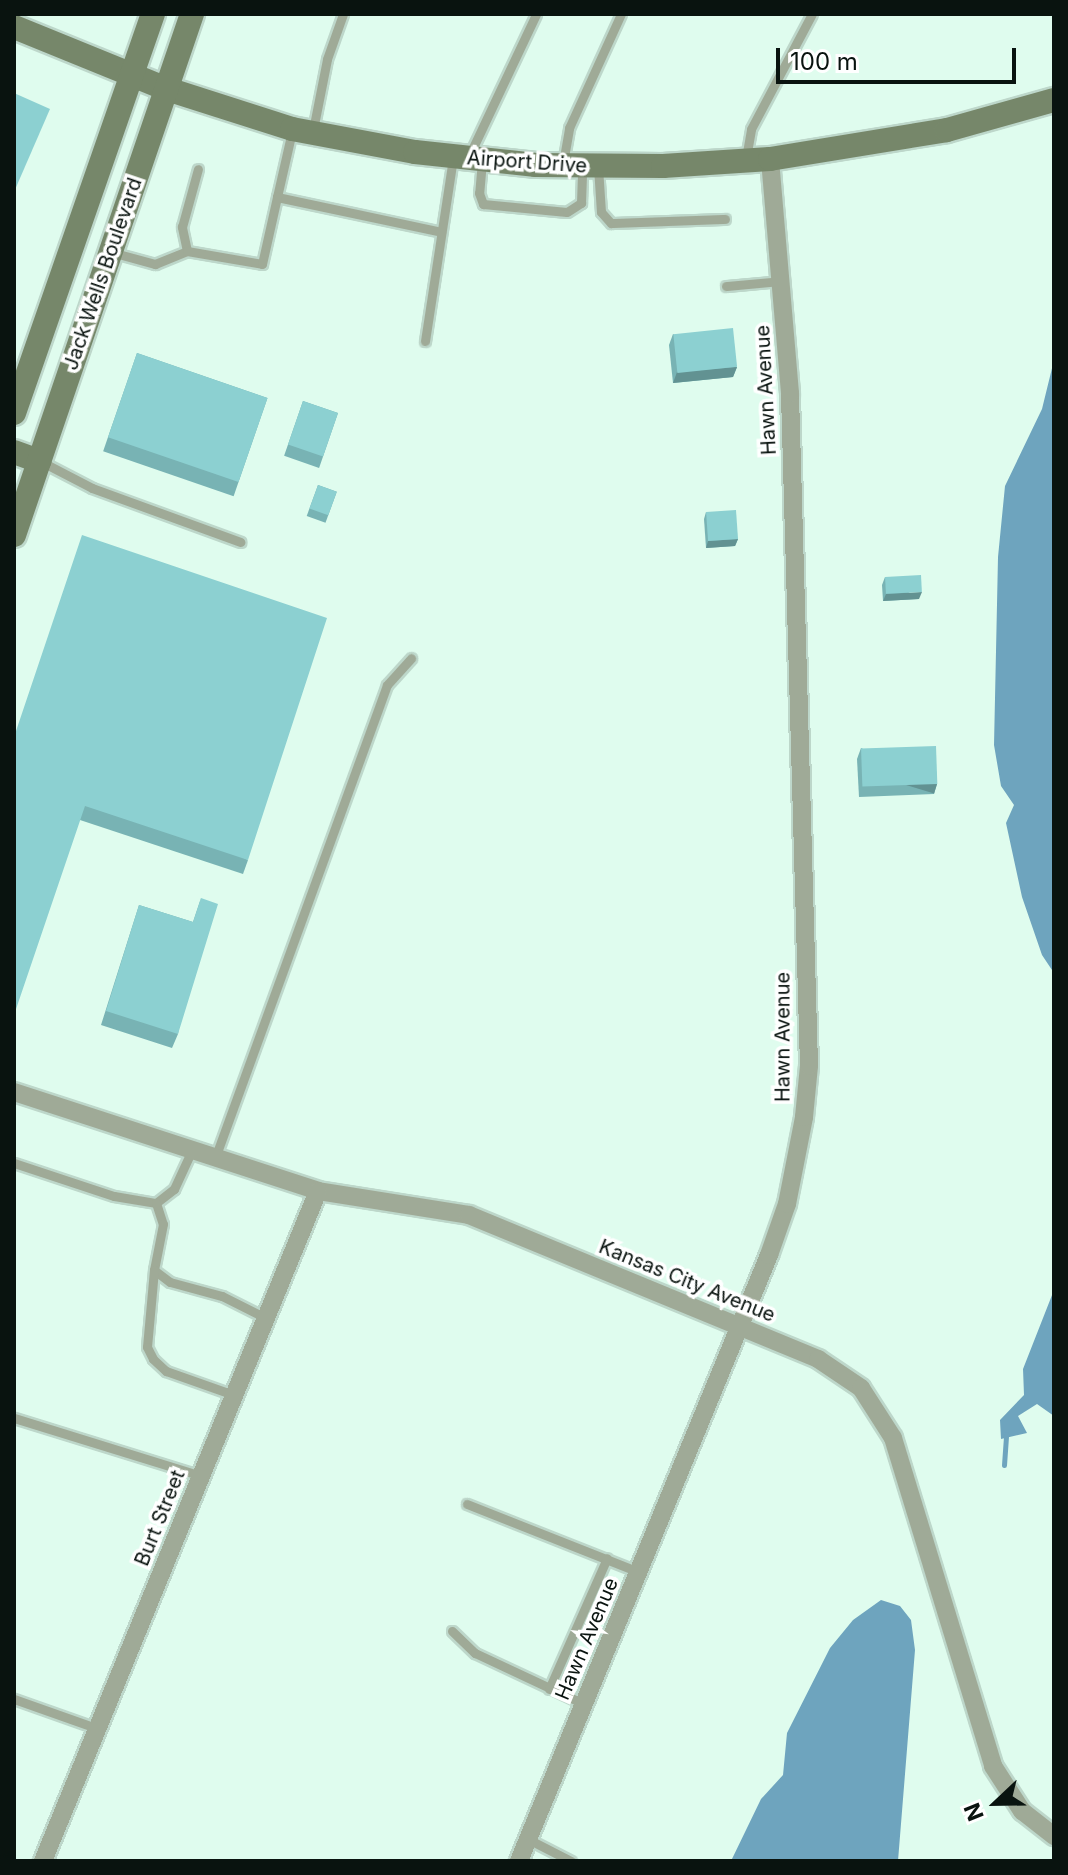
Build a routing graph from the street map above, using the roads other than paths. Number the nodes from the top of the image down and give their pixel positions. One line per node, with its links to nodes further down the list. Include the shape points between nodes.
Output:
1 (153, 14): 8 (street, Jack Wells Boulevard)
2 (192, 14): 9 (street, Jack Wells Boulevard)
3 (343, 14): 11 (lane)
4 (536, 14): 12 (lane)
5 (621, 14): 14 (lane, via 569,128)
6 (812, 14): 13 (lane, via 751,129)
7 (14, 27): 8 (street, Airport Drive)
8 (131, 76): 9 (street, Airport Drive); 19 (street, Jack Wells Boulevard)
9 (167, 89): 11 (street, Airport Drive); 21 (street, Jack Wells Boulevard)
10 (1054, 100): 13 (street, Airport Drive, via 935,133)
11 (302, 131): 12 (street, Airport Drive); 16 (lane)
12 (468, 159): 14 (street, Airport Drive); 14 (lane, via 483,204 567,212 581,203); 18 (lane)
13 (757, 161): 14 (street, Airport Drive); 22 (street, Hawn Avenue)
14 (581, 167): 17 (lane, via 611,223)
15 (198, 169): 20 (lane, via 182,227)
16 (277, 197): 18 (lane); 20 (lane, via 262,264)
17 (725, 219)
18 (441, 232): 24 (lane)
19 (73, 243): 21 (street); 25 (street, Jack Wells Boulevard)
20 (187, 251): 21 (lane, via 155,264)
21 (111, 252): 27 (street, Jack Wells Boulevard)
22 (781, 281): 23 (lane); 39 (street, Hawn Avenue, via 790,393 809,1066 787,1204)
23 (726, 286)
24 (425, 341)
25 (14, 413)
26 (14, 452): 27 (street)
27 (39, 461): 28 (street, Jack Wells Boulevard); 29 (lane, via 92,488)
28 (14, 535)
29 (240, 542)
30 (411, 658): 33 (lane, via 387,685)
31 (14, 1092): 32 (street, Kansas City Avenue)
32 (192, 1150): 33 (street, Kansas City Avenue); 36 (lane, via 174,1189)
33 (215, 1158): 35 (street, Kansas City Avenue)
34 (14, 1163): 36 (lane, via 114,1196)
35 (318, 1191): 38 (street, Burt Street); 39 (street, Kansas City Avenue, via 469,1215)
36 (156, 1203): 37 (lane, via 163,1224)
37 (154, 1270): 38 (lane, via 170,1282 222,1296); 40 (lane, via 147,1347 153,1359 166,1371)
38 (266, 1318): 40 (street, Burt Street)
39 (741, 1325): 45 (street, Hawn Avenue); 51 (street, Kansas City Avenue, via 818,1359 861,1388 893,1438 993,1766 1022,1811)
40 (234, 1395): 42 (street, Burt Street)
41 (14, 1418): 42 (lane)
42 (201, 1476): 50 (street, Burt Street)
43 (467, 1504): 44 (lane)
44 (607, 1558): 45 (lane); 47 (lane)
45 (639, 1572): 49 (street, Hawn Avenue)
46 (452, 1631): 47 (lane, via 475,1653)
47 (549, 1689): 49 (lane)
48 (14, 1699): 50 (lane)
49 (584, 1704): 52 (street, Hawn Avenue)
50 (96, 1728): 53 (street, Burt Street)
51 (1054, 1836)
52 (528, 1839): 54 (street, Hawn Avenue); 55 (lane)
53 (43, 1861)
54 (519, 1861)
55 (571, 1861)

